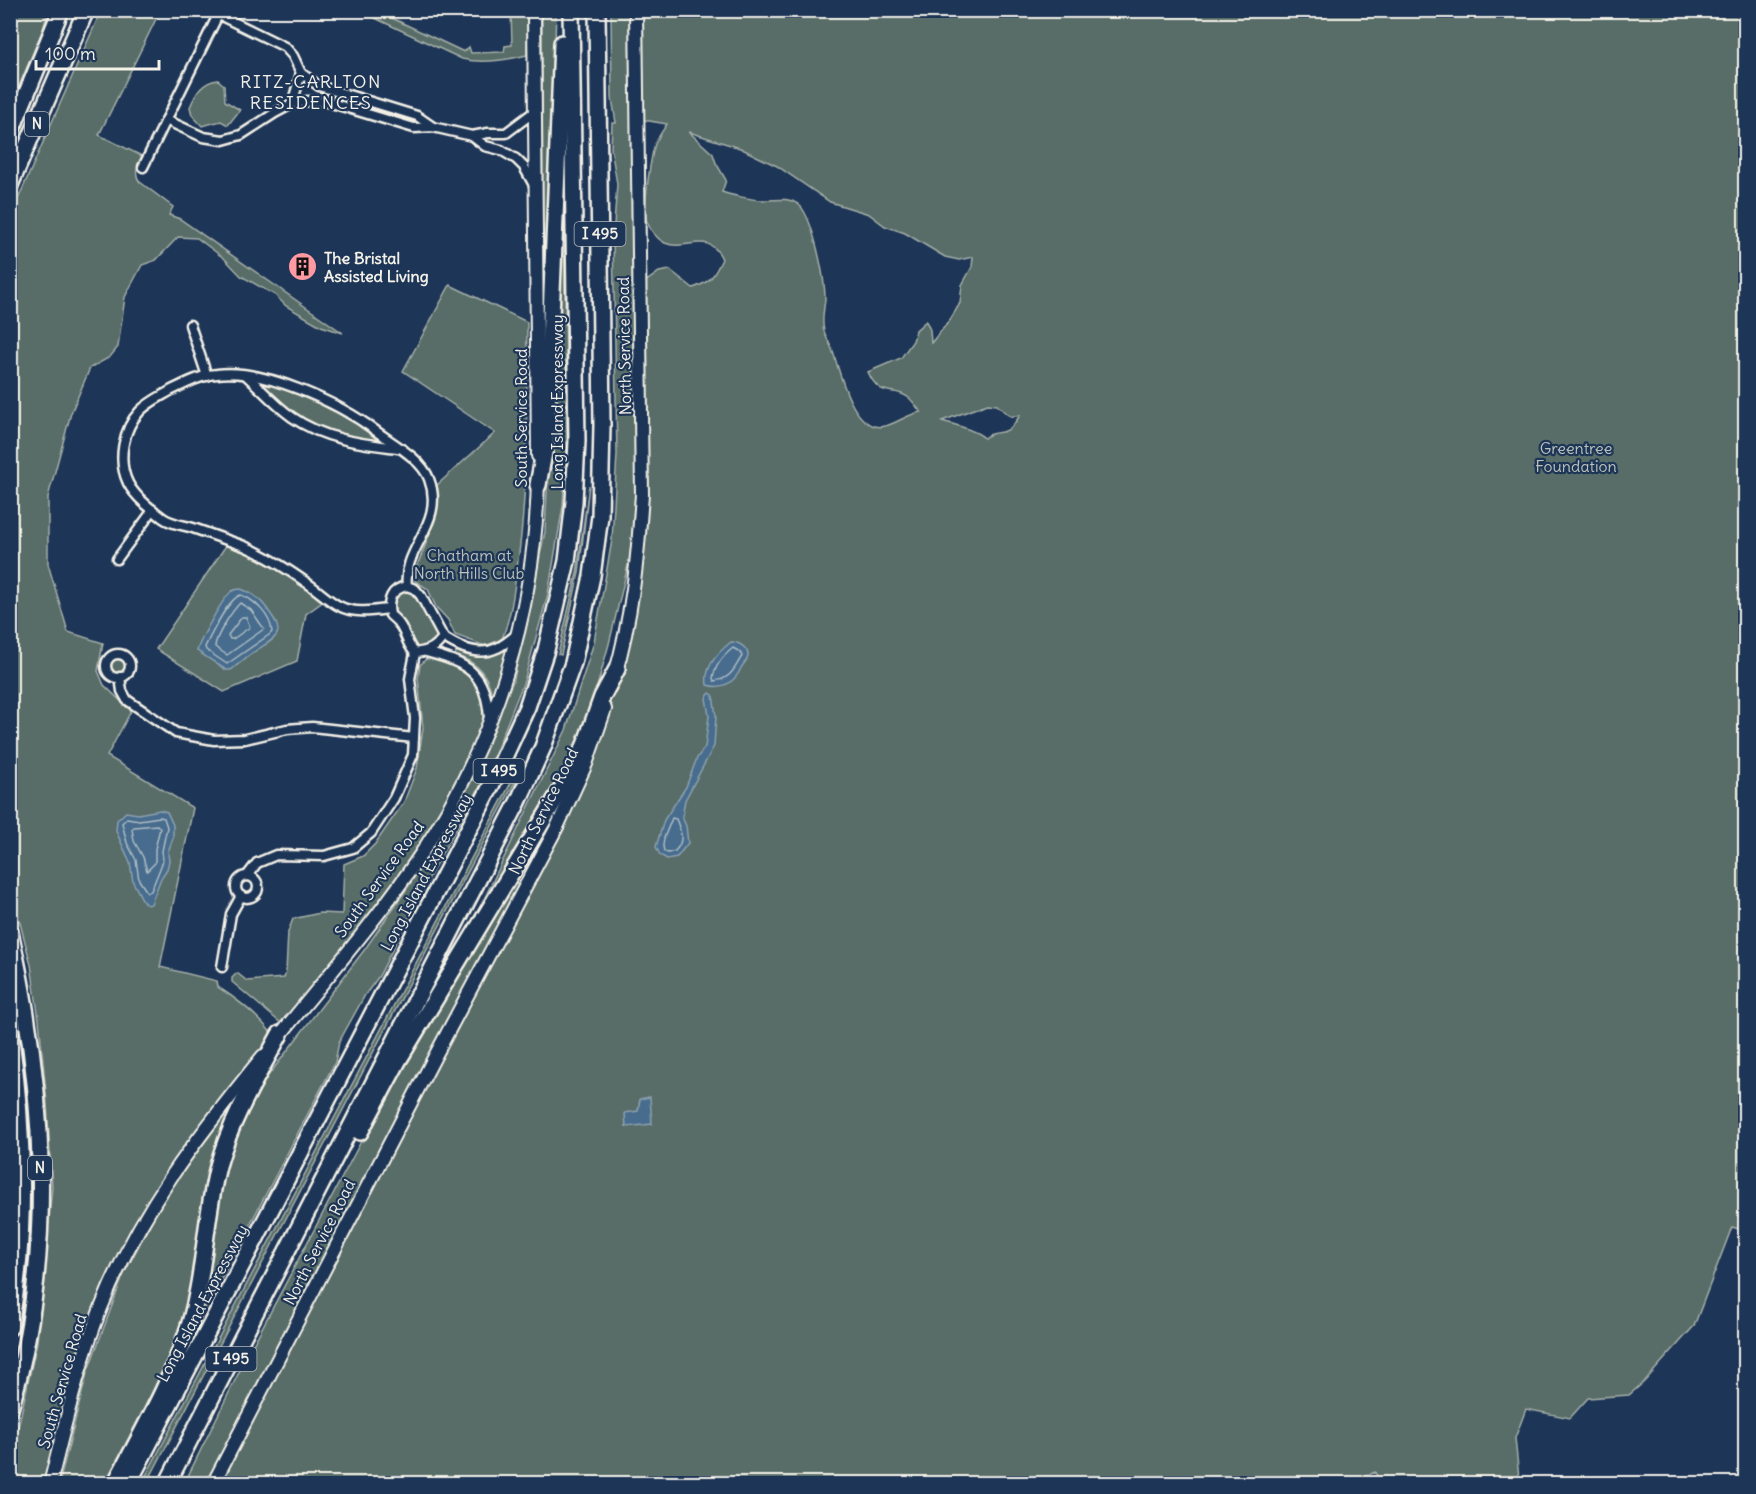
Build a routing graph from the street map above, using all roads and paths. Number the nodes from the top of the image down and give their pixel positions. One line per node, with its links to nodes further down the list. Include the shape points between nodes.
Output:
1 (51, 10): 12 (highway)
2 (60, 10): 12 (highway, N)
3 (86, 10): 11 (highway, N)
4 (95, 10): 11 (highway)
5 (209, 10): 10 (street)
6 (534, 10): 15 (main road, South Service Road)
7 (570, 10): 27 (highway, via 563,33 546,442); 51 (highway, Long Island Expressway / I 495, via 577,461 567,561 546,650 519,725 490,788)
8 (597, 10): 46 (highway, I 495, via 602,466 597,546 580,634 554,719 522,793)
9 (636, 10): 36 (main road, North Service Road, via 642,487 630,603)
10 (219, 15): 13 (street, via 285,47); 16 (street)
11 (64, 63): 21 (highway, N)
12 (40, 64): 18 (highway, N)
13 (301, 73): 14 (street); 17 (street, via 327,89 417,116)
14 (292, 104): 16 (street, via 228,139 208,139); 17 (street, via 328,102 414,128)
15 (534, 112): 19 (street, via 506,133); 22 (main road, South Service Road)
16 (166, 120): 20 (street)
17 (433, 127): 19 (street)
18 (10, 134)
19 (472, 136): 22 (street, via 516,159)
20 (143, 167)
21 (10, 185)
22 (535, 186): 27 (main road, South Service Road)
23 (190, 325): 24 (street)
24 (207, 376): 25 (street); 28 (street, via 153,401 139,412 126,434 122,457 128,483)
25 (247, 376): 26 (street, via 326,401); 26 (street, via 275,404 304,424 356,443)
26 (399, 448): 30 (street, via 429,477 434,497 432,514 406,577)
27 (538, 485): 32 (main road, South Service Road, via 534,545)
28 (153, 510): 29 (street); 31 (street, via 166,520 276,561 340,607 367,612)
29 (117, 559)
30 (407, 586): 31 (street, via 391,595); 33 (street, via 421,596)
31 (388, 609): 35 (street)
32 (517, 634): 33 (street, via 484,652 455,645); 38 (main road, South Service Road)
33 (443, 637): 34 (street)
34 (426, 652): 35 (street); 38 (street, via 454,659 471,669 485,690)
35 (415, 653): 39 (street, via 410,679)
36 (617, 669): 46 (highway, via 572,772 393,1070 316,1216); 53 (main road, North Service Road, via 592,749 567,807)
37 (120, 677): 39 (street, via 127,700 176,733 214,740 245,739 312,727)
38 (489, 722): 45 (main road, South Service Road, via 459,789 416,861)
39 (414, 738): 40 (street, via 413,755 398,787 371,833 353,848 324,856 276,855 257,863)
40 (247, 876): 41 (street, via 236,883); 41 (street, via 256,881 257,891 248,898)
41 (241, 896): 43 (street, via 231,914)
42 (10, 932): 48 (highway, N, via 32,1054 40,1196 31,1316)
43 (222, 967)
44 (10, 1032): 47 (highway, N, via 20,1116 22,1195 19,1266)
45 (280, 1034): 49 (main road, South Service Road, via 187,1152 128,1249 89,1339); 50 (highway, via 242,1104 222,1152 196,1299 186,1334)
46 (296, 1235): 52 (highway, I 495)
47 (10, 1327)
48 (10, 1409)
49 (50, 1484)
50 (115, 1484)
51 (128, 1484)
52 (167, 1484)
53 (213, 1484)

